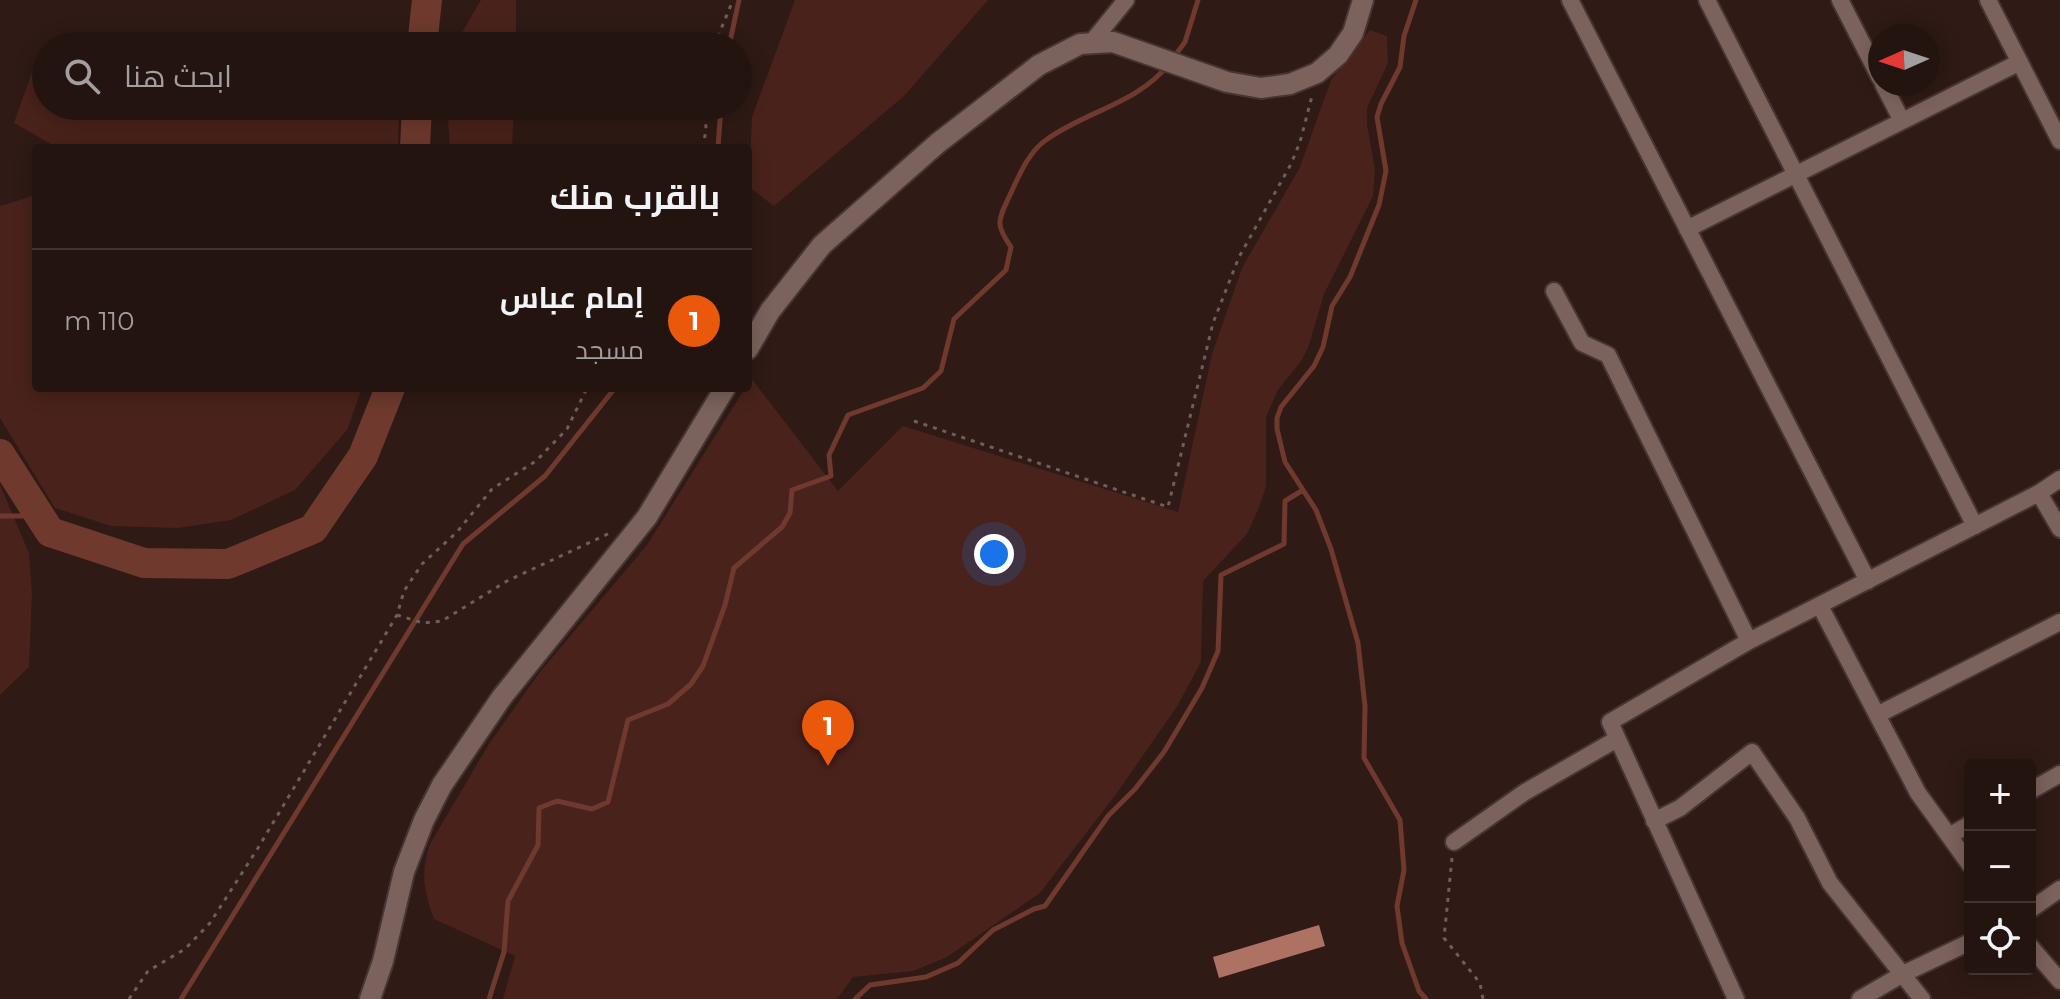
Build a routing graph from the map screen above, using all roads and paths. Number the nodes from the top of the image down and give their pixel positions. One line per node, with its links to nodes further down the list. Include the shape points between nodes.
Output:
1 (733, 0): 8 (path)
2 (1126, 0): 9 (street)
3 (1363, 0): 12 (main road, via 1346,44)
4 (1570, 0): 19 (street)
5 (1707, 0): 18 (street)
6 (1840, 0): 10 (street)
7 (1988, 0): 11 (street)
8 (720, 32)
9 (1091, 43): 12 (main road, via 1113,42 1227,82 1261,88); 21 (main road, via 1039,65 938,143 822,245)
10 (1868, 55)
11 (2020, 62): 15 (street); 16 (street)
12 (1317, 73): 24 (path, via 1291,164 1239,257 1213,323 1168,507)
13 (1889, 96): 15 (street)
14 (706, 120): 17 (path)
15 (1902, 121): 18 (street)
16 (2060, 141)
17 (704, 144)
18 (1796, 174): 19 (street); 27 (street)
19 (1687, 229): 30 (street)
20 (1554, 291): 34 (street, via 1582,343 1608,355)
21 (752, 342)
22 (585, 392): 32 (path, via 567,429 536,461 492,489 422,564 404,591)
23 (723, 392): 51 (main road, via 647,517 502,697 442,785 404,872)
24 (914, 421)
25 (2060, 479): 26 (street)
26 (2039, 493): 27 (street); 29 (street)
27 (1975, 526): 30 (street)
28 (619, 529): 32 (path, via 507,581 442,621 423,623)
29 (2060, 529)
30 (1868, 581): 31 (street)
31 (1820, 606): 34 (street); 35 (street)
32 (397, 615): 50 (path, via 210,923 185,949 148,971)
33 (2060, 622): 35 (street)
34 (1749, 641): 36 (street, via 1610,722)
35 (1877, 715): 41 (street, via 1918,793)
36 (1617, 739): 39 (street); 42 (street, via 1525,792)
37 (2060, 774): 38 (street)
38 (2036, 788)
39 (1654, 821): 48 (street, via 1680,808 1752,752 1797,818 1830,883); 53 (street)
40 (1964, 827): 41 (street)
41 (1949, 836): 43 (street)
42 (1454, 842): 52 (path, via 1444,938 1480,983)
43 (1964, 857)
44 (2060, 889): 45 (street)
45 (2036, 906)
46 (1964, 945): 48 (street)
47 (2036, 953): 49 (street)
48 (1903, 974): 54 (street); 55 (street)
49 (2060, 981)
50 (129, 999)
51 (370, 999)
52 (1483, 999)
53 (1736, 999)
54 (1860, 999)
55 (1922, 999)

